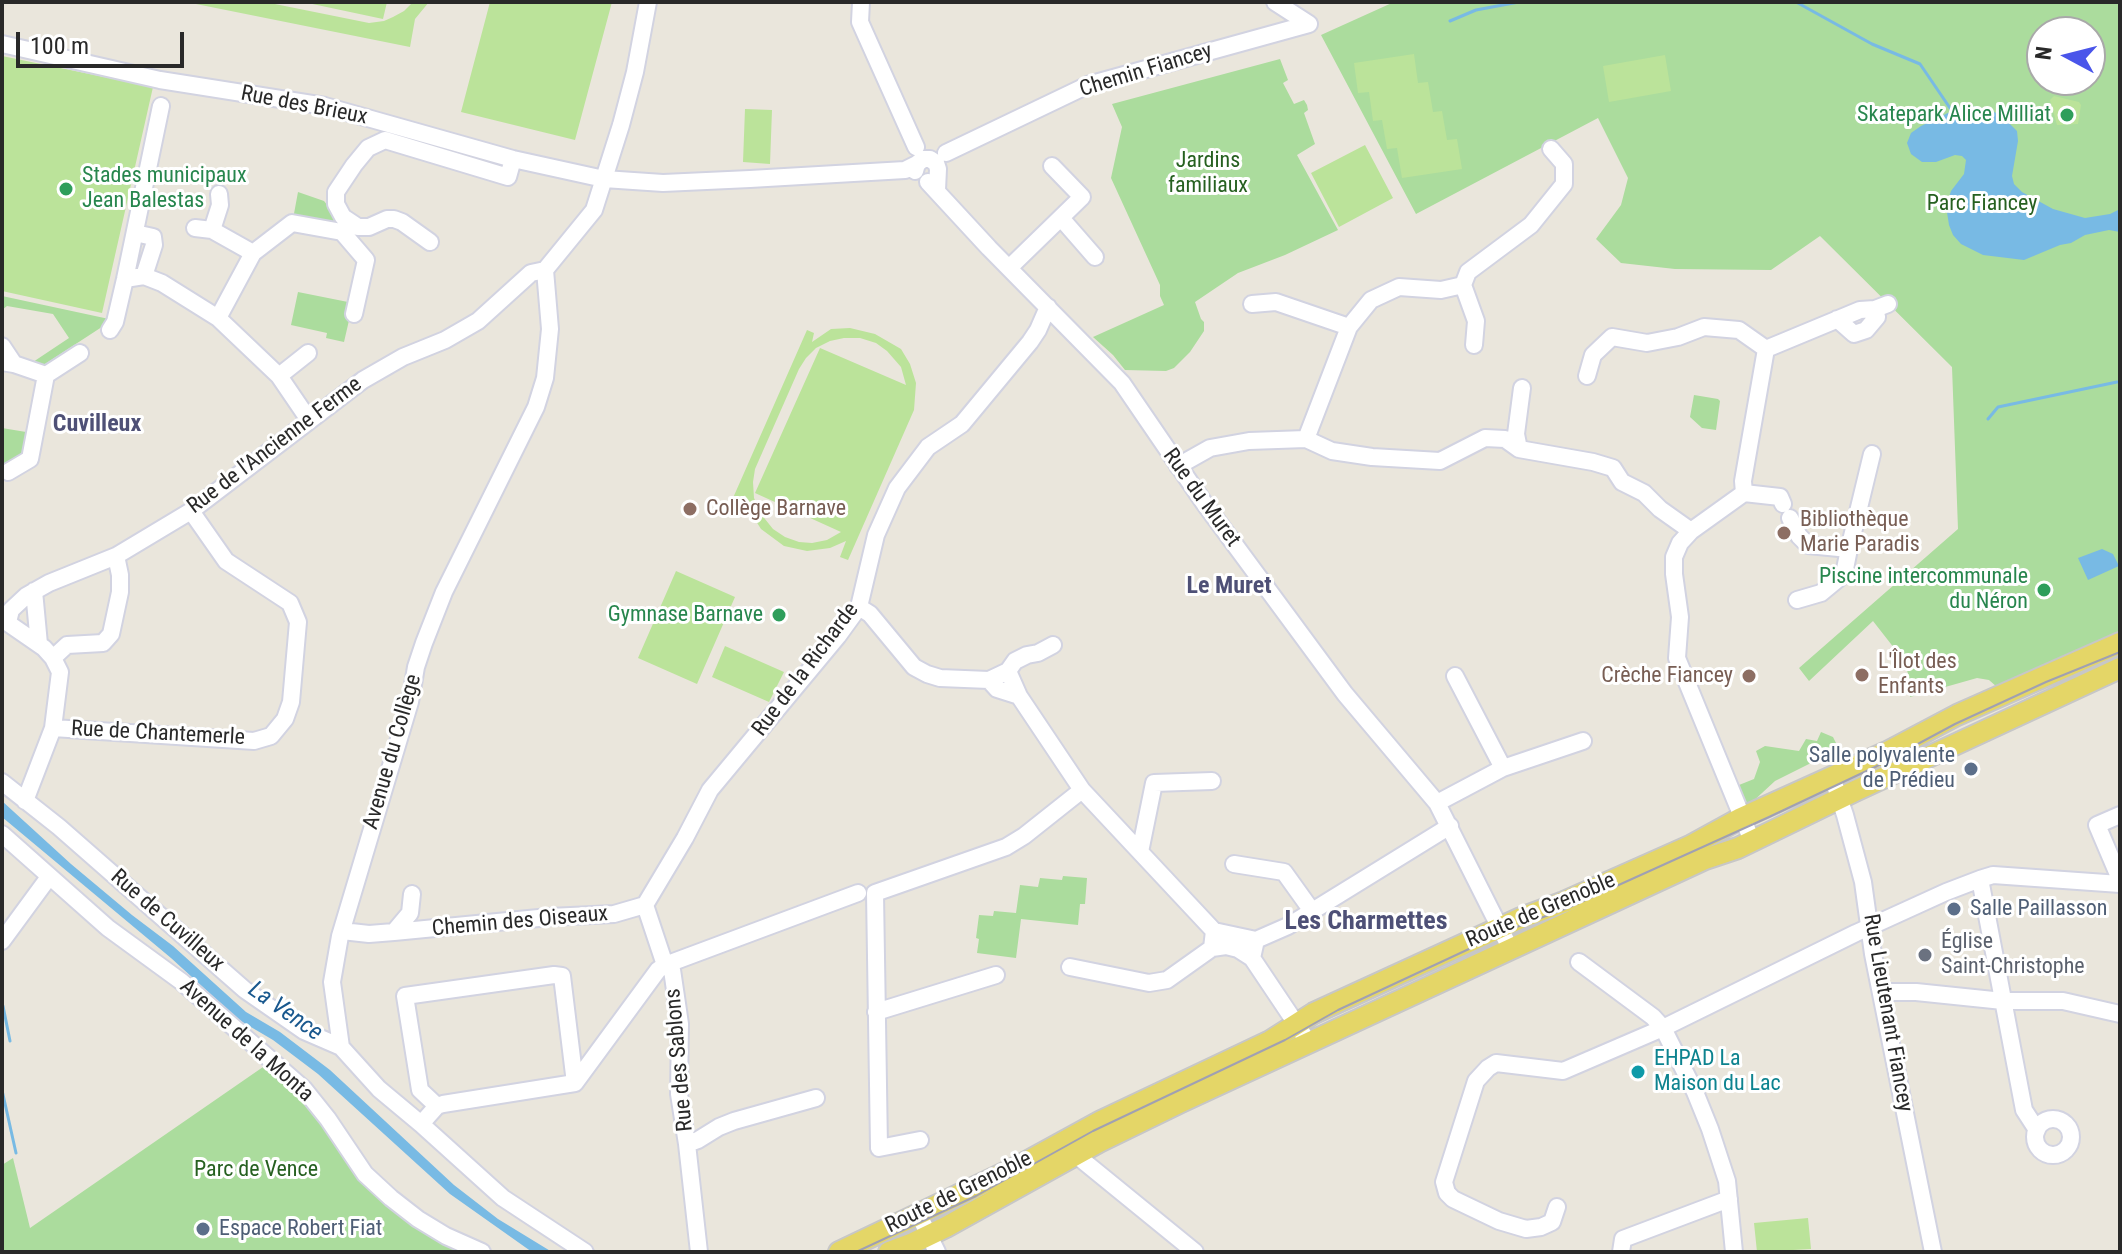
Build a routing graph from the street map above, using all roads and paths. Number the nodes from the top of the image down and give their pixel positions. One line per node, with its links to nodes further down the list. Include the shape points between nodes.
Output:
1 (648, 2): 10 (street, via 635,72)
2 (861, 2): 9 (street, Rue du Muret, via 860,22)
3 (1275, 2): 9 (street, Chemin Fiancey, via 1309,24 1088,85)
4 (2, 44): 7 (street, Rue des Brieux, via 160,80 325,106)
5 (161, 106): 13 (street)
6 (1551, 149): 21 (street, via 1564,164 1564,184 1531,225 1468,272)
7 (513, 159): 10 (street, Rue des Brieux); 14 (street, via 508,177 385,140 368,148 336,192 343,217 358,227 394,219)
8 (1052, 166): 12 (street, via 1082,197)
9 (926, 167): 10 (street, via 663,183); 17 (street, Rue du Muret)
10 (604, 179): 18 (street, via 594,210)
11 (219, 194): 15 (street, via 220,205 204,229)
12 (1061, 218): 16 (street); 17 (street)
13 (135, 233): 19 (street, via 153,237); 20 (street)
14 (430, 242)
15 (253, 253): 25 (street, via 292,223 342,232 366,260); 26 (street)
16 (1095, 257)
17 (1009, 268): 24 (street, Rue du Muret)
18 (545, 270): 38 (street, Rue de l'Ancienne Ferme, via 531,273 478,321 363,380); 88 (street, Avenue du Collège, via 550,329 545,378 424,643)
19 (144, 276): 20 (street); 26 (street)
20 (125, 279): 28 (street)
21 (1463, 285): 27 (street, via 1441,290 1399,287 1371,300); 29 (street, via 1476,321)
22 (1252, 304): 27 (street, via 1276,302)
23 (1882, 306): 30 (street)
24 (1048, 307): 42 (street, Rue du Muret, via 1122,383); 51 (street, Rue de la Richarde, via 1030,342 962,424 928,447 897,488 876,535)
25 (354, 314)
26 (218, 318): 35 (street)
27 (1349, 327): 39 (street)
28 (110, 330)
29 (1474, 345)
30 (1766, 349): 36 (street, via 1739,330 1704,327 1647,343 1612,337 1593,355); 44 (street)
31 (80, 353): 34 (street)
32 (308, 353): 35 (street)
33 (5, 354): 34 (street)
34 (46, 375): 43 (street, via 30,459)
35 (279, 376): 38 (street)
36 (1587, 376)
37 (1522, 388): 40 (street)
38 (309, 420): 45 (street, Rue de l'Ancienne Ferme)
39 (1306, 439): 40 (street, via 1332,451 1440,461 1485,438 1505,439); 42 (street, via 1210,448)
40 (1515, 446): 46 (street, via 1613,468 1622,482)
41 (1872, 454): 47 (street)
42 (1178, 466): 71 (street, Rue du Muret, via 1345,694)
43 (8, 472)
44 (1744, 493): 46 (street); 47 (street, via 1780,497 1808,545)
45 (191, 511): 48 (street, Rue de l'Ancienne Ferme); 62 (street, Rue de Chantemerle, via 226,561 290,603 298,622 285,719 271,736 254,741)
46 (1691, 531): 73 (street, via 1674,557 1680,617 1677,658)
47 (1849, 549): 50 (street, via 1844,574 1821,593)
48 (116, 556): 49 (street, Rue de l'Ancienne Ferme); 56 (street, via 120,592 111,634 103,643 67,645)
49 (34, 591): 52 (street, Rue de l'Ancienne Ferme); 54 (street)
50 (1797, 600)
51 (859, 607): 60 (street, via 914,667 940,678); 84 (street, Rue de la Richarde, via 710,790)
52 (5, 621): 54 (street)
53 (2120, 643): 65 (main road, Route de Grenoble)
54 (39, 644): 56 (street)
55 (1053, 645): 58 (street, via 1015,661)
56 (53, 658): 62 (street, via 60,672)
57 (2120, 668): 69 (main road, Route de Grenoble)
58 (1008, 671): 60 (street); 61 (street)
59 (1455, 676): 64 (street)
60 (989, 680): 61 (street, via 997,689)
61 (1019, 696): 68 (street)
62 (53, 728): 70 (street)
63 (1583, 741): 64 (street)
64 (1503, 768): 71 (street)
65 (1839, 774): 69 (street, Rue Lieutenant Fiancey); 73 (main road, Route de Grenoble)
66 (1212, 781): 77 (street, via 1154,783)
67 (2, 782): 70 (street, Rue de Cuvilleux)
68 (1082, 790): 77 (street); 102 (street, via 1006,847 875,893)
69 (1847, 794): 76 (main road, Route de Grenoble); 87 (street, Rue Lieutenant Fiancey)
70 (25, 801): 106 (street, Rue de Cuvilleux, via 245,990 304,1031)
71 (1437, 803): 74 (street, Rue du Muret)
72 (2120, 815): 81 (street, via 2097,825)
73 (1741, 818): 76 (street); 86 (main road, Route de Grenoble, via 1690,846)
74 (1450, 826): 85 (street); 86 (street, Rue du Muret)
75 (2, 834): 79 (street, Avenue de la Monta)
76 (1752, 841): 94 (main road, Route de Grenoble)
77 (1140, 852): 89 (street)
78 (1234, 864): 85 (street, via 1284,872)
79 (49, 877): 92 (street); 119 (street, Avenue de la Monta, via 182,982 304,1089 365,1174 391,1198 446,1236)
80 (1980, 879): 81 (street, via 1993,875); 87 (street); 101 (street)
81 (2120, 881)
82 (858, 893): 97 (street)
83 (412, 894): 90 (street, Chemin des Oiseaux, via 410,913)
84 (645, 905): 90 (street, Chemin des Oiseaux, via 614,914); 97 (street)
85 (1312, 911): 91 (street)
86 (1501, 927): 94 (street, Rue du Muret); 105 (main road, Route de Grenoble, via 1314,1013)
87 (1871, 927): 100 (street, Rue Lieutenant Fiancey); 104 (street)
88 (342, 931): 90 (street, Chemin des Oiseaux); 106 (street, Avenue du Collège, via 332,982)
89 (1214, 931): 91 (street); 93 (street)
90 (394, 932)
91 (1256, 940): 95 (street)
92 (2, 941)
93 (1212, 948): 95 (street, via 1226,946); 98 (street, via 1167,980 1149,983)
94 (1511, 950): 105 (main road, Route de Grenoble)
95 (1252, 958): 105 (street)
96 (1579, 962): 104 (street)
97 (668, 964): 107 (street, Rue des Sablons, via 658,970); 113 (street, Rue des Sablons, via 680,1024 679,1094)
98 (1070, 967)
99 (996, 975): 102 (street)
100 (1881, 992): 101 (street); 127 (street, Rue Lieutenant Fiancey)
101 (2003, 1001): 103 (street, via 2063,1001); 111 (street, via 2024,1110)
102 (876, 1012): 112 (street, via 879,1148)
103 (2120, 1014)
104 (1663, 1028): 115 (street, via 1710,1129); 116 (street, via 1563,1071 1496,1063 1476,1081 1444,1182 1447,1193 1526,1229 1552,1222)
105 (1303, 1034): 114 (main road, Route de Grenoble); 117 (main road, Route de Grenoble, via 1270,1041)
106 (341, 1047): 110 (street)
107 (575, 1083): 109 (street); 109 (street, via 562,976 405,996 420,1090)
108 (816, 1098): 113 (street, via 734,1121)
109 (437, 1106): 110 (street)
110 (421, 1124): 120 (street, via 503,1198)
111 (2037, 1130)
112 (920, 1140)
113 (687, 1144): 121 (street, Rue des Sablons)
114 (1076, 1155): 118 (main road, Route de Grenoble); 124 (street)
115 (1729, 1199): 125 (street, via 1623,1239); 126 (street)
116 (1557, 1207)
117 (918, 1213): 118 (street); 122 (main road, Route de Grenoble)
118 (933, 1244): 123 (main road, Route de Grenoble)
119 (482, 1252)
120 (585, 1252)
121 (699, 1252)
122 (839, 1252)
123 (889, 1252)
124 (1195, 1252)
125 (1621, 1252)
126 (1734, 1252)
127 (1933, 1252)

